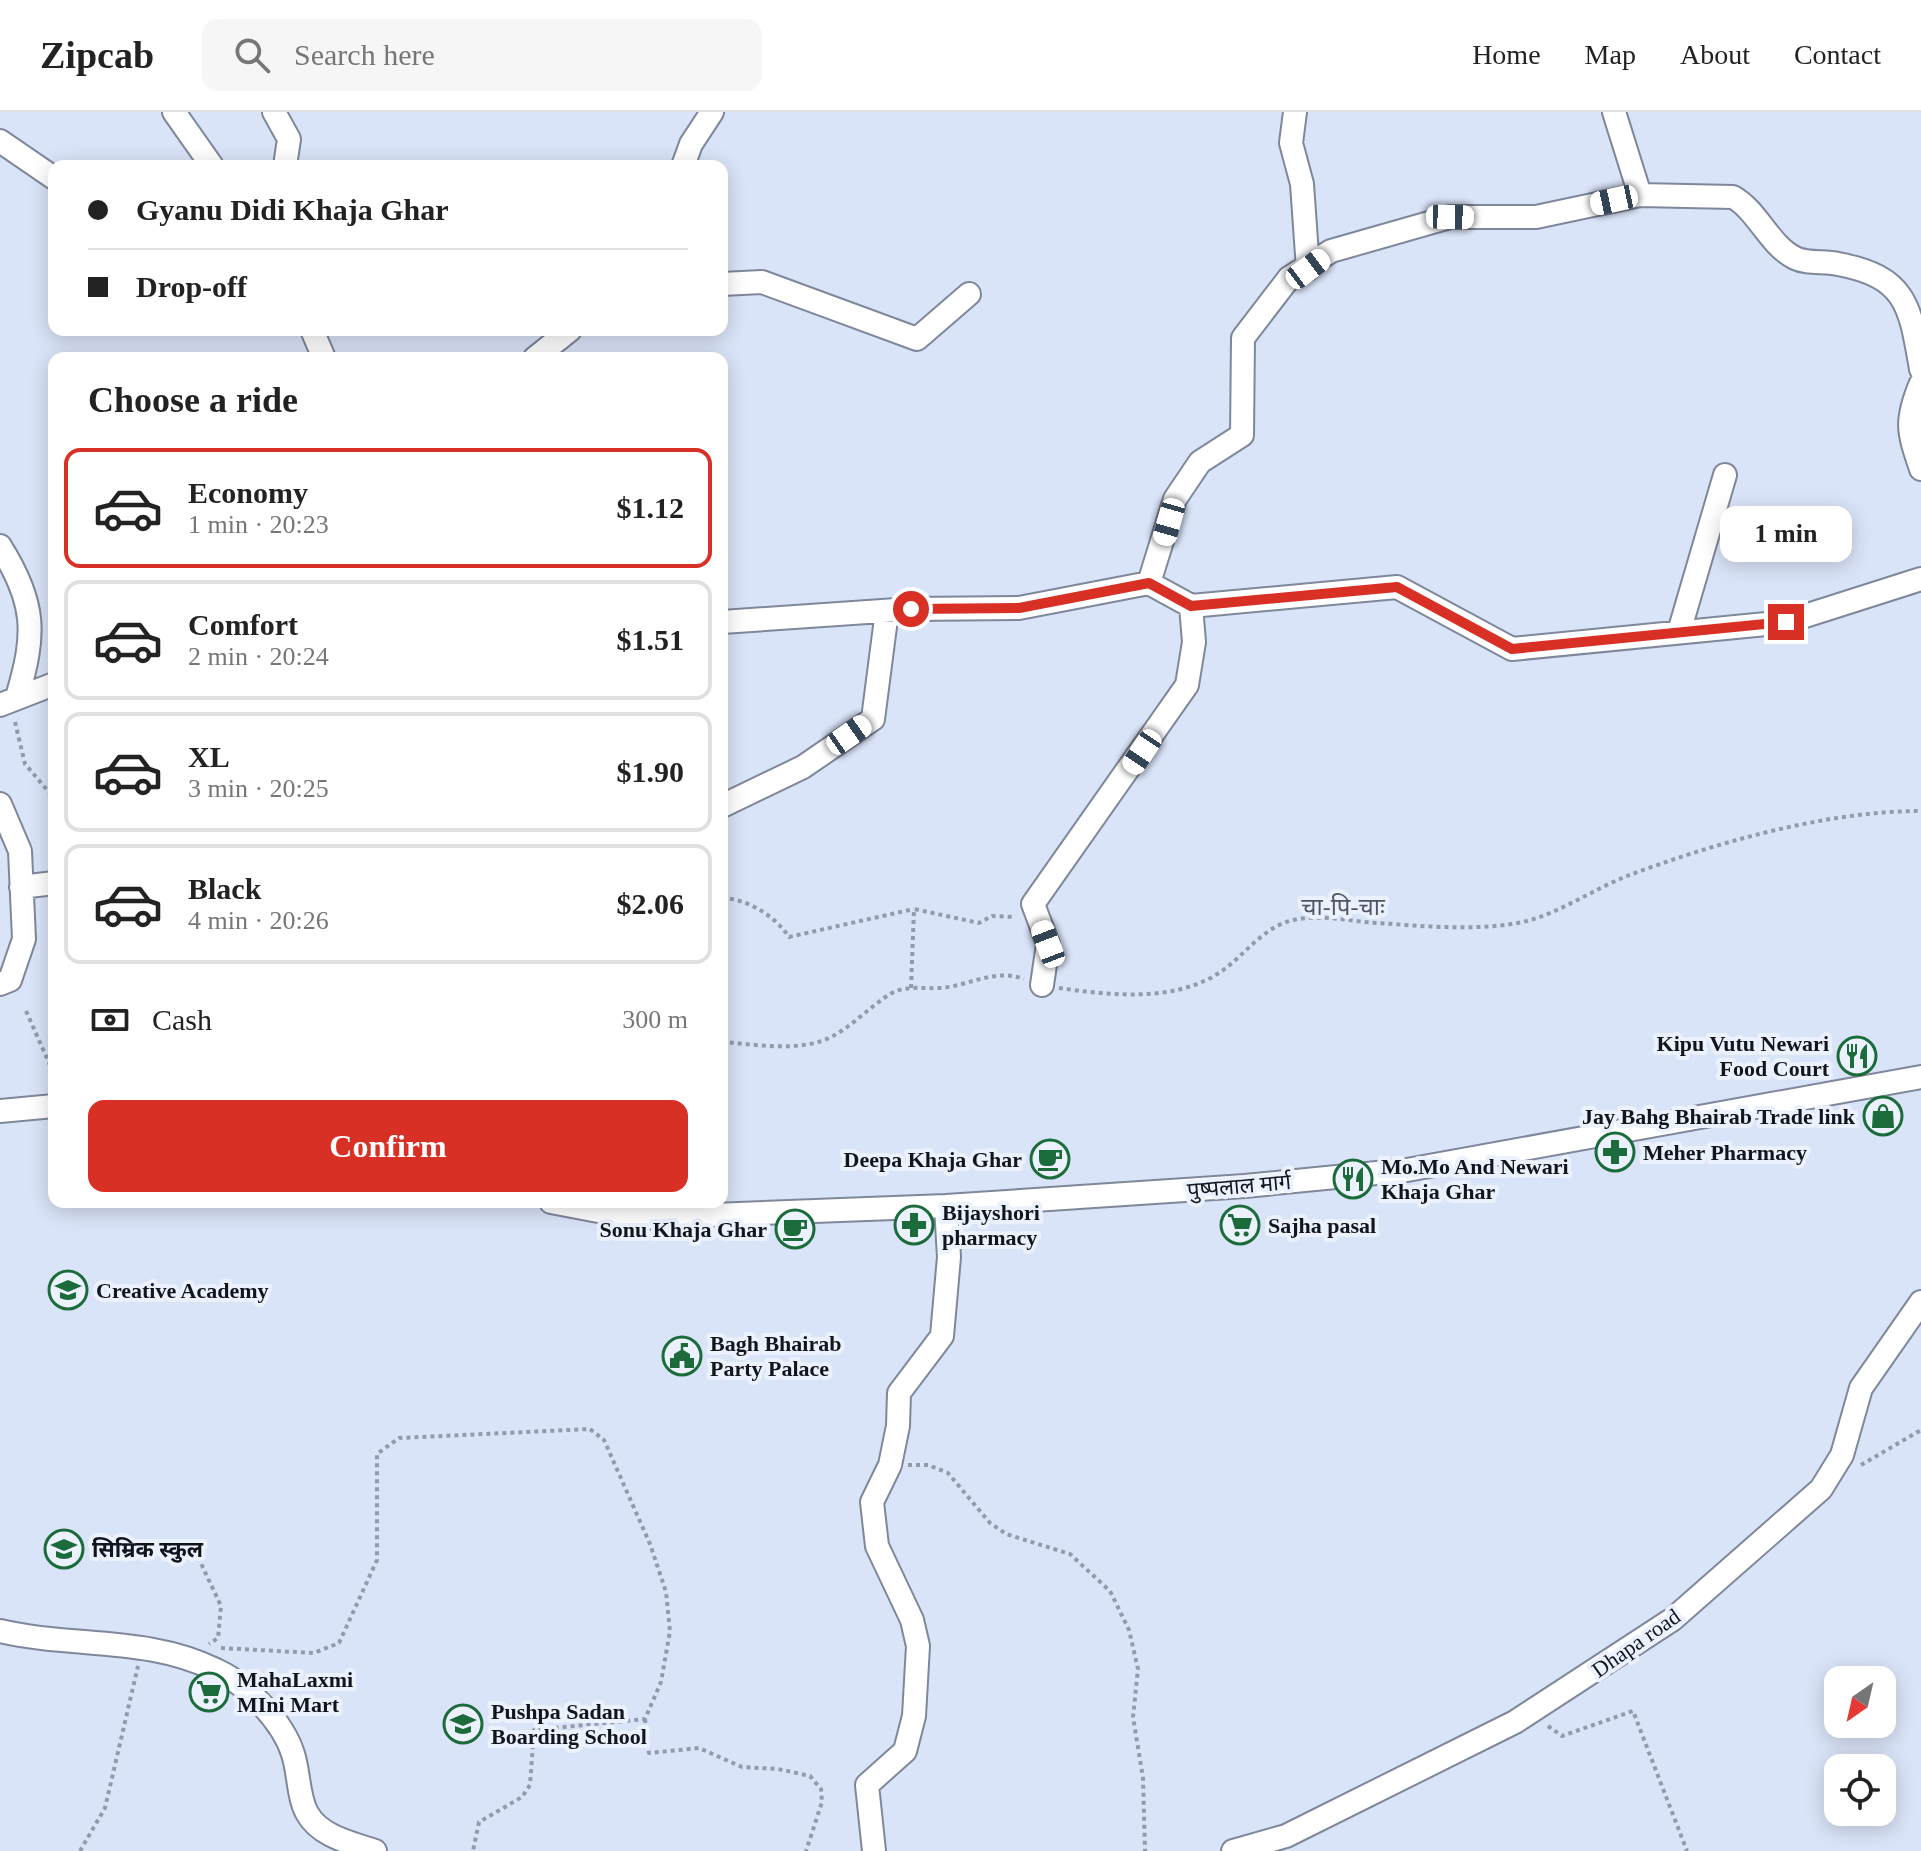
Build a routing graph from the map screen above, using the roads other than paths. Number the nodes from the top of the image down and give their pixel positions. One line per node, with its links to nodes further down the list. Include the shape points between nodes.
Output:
1 (174, 112): 7 (street)
2 (274, 112): 8 (street, via 289,139)
3 (712, 112): 9 (street)
4 (1295, 112): 12 (street, via 1291,143 1302,184)
5 (1614, 112): 11 (street)
6 (0, 141): 10 (street)
7 (208, 160)
8 (286, 160)
9 (685, 160)
10 (48, 174)
11 (1640, 195): 12 (street, via 1536,217 1450,217 1331,251); 17 (street, via 1733,197 1797,259 1881,276 1901,294)
12 (1308, 269): 23 (street, via 1289,278 1243,338 1242,435 1200,462 1175,499)
13 (728, 284): 14 (street, via 762,282 917,339)
14 (969, 294)
15 (562, 336): 16 (street)
16 (542, 352)
17 (1921, 369)
18 (1921, 383): 19 (street, via 1909,411 1908,430)
19 (1921, 469)
20 (1725, 475): 27 (street)
21 (0, 546): 29 (street, via 29,602 28,662)
22 (1921, 579): 27 (street, via 1786,622)
23 (1149, 583): 24 (street); 25 (street, via 1019,608)
24 (1191, 606): 27 (street, via 1397,587 1512,649); 35 (street, via 1194,642 1187,685 1033,904 1048,944)
25 (887, 611): 26 (street); 30 (street, via 873,719 803,767)
26 (728, 622)
27 (1679, 632)
28 (48, 686): 29 (street)
29 (9, 701)
30 (728, 803)
31 (0, 804): 33 (street, via 20,851)
32 (48, 884): 33 (street)
33 (21, 887): 34 (street, via 24,939 10,980)
34 (0, 984)
35 (1042, 985)
36 (1921, 1077): 39 (street, पुष्पलाल मार्ग, via 1407,1170)
37 (48, 1107): 38 (street)
38 (0, 1111)
39 (946, 1206): 41 (street, पुष्पलाल मार्ग); 46 (street, via 949,1257 942,1336 899,1393 890,1465 872,1502 874,1533 912,1620 919,1676 905,1751 867,1785)
40 (612, 1208): 41 (street, पुष्पलाल मार्ग)
41 (632, 1210)
42 (1921, 1302): 44 (street, Dhapa road, via 1861,1388 1831,1476 1673,1619 1530,1713)
43 (0, 1631): 45 (street, via 146,1646 218,1670 277,1718 293,1752 307,1814 329,1835)
44 (1249, 1850)
45 (375, 1851)
46 (874, 1851)

